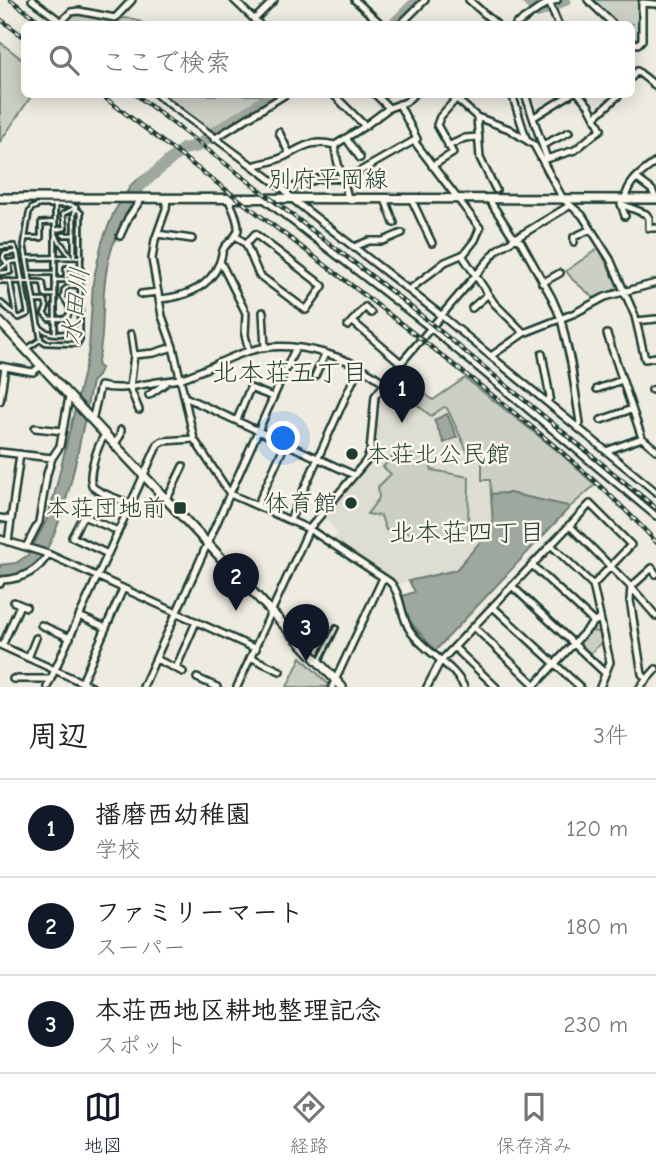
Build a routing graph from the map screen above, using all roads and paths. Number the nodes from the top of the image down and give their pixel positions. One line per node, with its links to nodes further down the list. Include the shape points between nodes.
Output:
1 (32, 0): 12 (street)
2 (132, 0): 13 (street, via 115,18 79,11 71,12)
3 (234, 0): 14 (street)
4 (274, 0): 15 (street)
5 (355, 0): 16 (street)
6 (425, 0): 17 (street)
7 (469, 0): 18 (street)
8 (557, 0): 10 (street)
9 (588, 0): 21 (street)
10 (549, 2): 19 (street); 20 (street)
11 (656, 4): 22 (street, via 642,4 642,40)
12 (60, 21)
13 (64, 21)
14 (256, 21)
15 (258, 21)
16 (378, 21)
17 (404, 21)
18 (493, 21)
19 (527, 21)
20 (557, 21)
21 (610, 21)
22 (635, 44)
23 (635, 73): 24 (street)
24 (656, 86)
25 (161, 98): 47 (street)
26 (280, 98): 47 (street)
27 (337, 98): 42 (street)
28 (379, 98): 38 (street)
29 (410, 98): 37 (street)
30 (452, 98): 52 (street, via 437,121)
31 (454, 98): 39 (street)
32 (513, 98): 48 (street)
33 (527, 98): 40 (street)
34 (565, 98): 40 (street)
35 (582, 98): 41 (street)
36 (616, 98): 41 (street)
37 (399, 104): 38 (street); 49 (street)
38 (389, 108): 42 (street)
39 (477, 117): 45 (street); 48 (street)
40 (534, 117): 51 (street)
41 (596, 117): 55 (street, via 601,126 598,132 575,150)
42 (365, 126): 46 (street)
43 (279, 132): 53 (street)
44 (569, 132): 51 (street)
45 (479, 137): 52 (street); 62 (street, via 480,158)
46 (346, 138): 50 (street); 54 (street)
47 (213, 139): 57 (street)
48 (526, 139): 55 (street)
49 (414, 141): 58 (street); 59 (street)
50 (335, 145): 53 (street, via 310,144); 59 (street)
51 (543, 145): 55 (street)
52 (448, 146): 58 (street, via 453,153)
53 (289, 153): 57 (street)
54 (360, 158)
55 (545, 160): 74 (street)
56 (656, 162): 60 (street)
57 (253, 166): 61 (street)
58 (432, 166): 70 (street)
59 (343, 178): 61 (street, via 317,179); 72 (street)
60 (636, 178): 75 (street); 76 (street)
61 (285, 190): 68 (street)
62 (496, 190)
63 (0, 198): 64 (main road, 別府平岡線)
64 (138, 198): 65 (main road, 別府平岡線); 90 (street)
65 (167, 198): 66 (main road, 別府平岡線); 86 (street)
66 (229, 198): 67 (main road, 別府平岡線); 91 (street)
67 (263, 198): 68 (main road, 別府平岡線); 145 (street)
68 (292, 198): 72 (main road, 別府平岡線); 102 (street)
69 (411, 198): 70 (main road, 別府平岡線); 73 (main road, 別府平岡線); 98 (street)
70 (457, 198): 71 (main road, 別府平岡線); 104 (street, via 480,228)
71 (488, 198): 74 (main road, 別府平岡線); 94 (street)
72 (348, 199): 73 (main road, 別府平岡線)
73 (385, 199): 82 (street)
74 (563, 199): 76 (main road, 別府平岡線); 78 (street)
75 (656, 199): 76 (main road, 別府平岡線)
76 (621, 201): 80 (street); 83 (street, via 646,214 649,228)
77 (55, 205): 79 (lane); 81 (lane); 93 (lane, via 32,208)
78 (569, 206): 84 (street); 94 (street)
79 (76, 207): 85 (lane, via 63,214 65,228); 89 (lane); 106 (lane, via 81,217)
80 (625, 216)
81 (55, 222): 85 (lane); 93 (lane, via 41,223 41,238)
82 (394, 223)
83 (656, 228)
84 (591, 229): 96 (street, via 574,237); 126 (street)
85 (55, 230): 87 (lane)
86 (157, 234): 95 (street); 130 (street, via 152,259)
87 (55, 235): 101 (lane); 108 (lane)
88 (63, 235): 89 (lane)
89 (74, 235): 105 (lane)
90 (120, 236)
91 (236, 236): 99 (street); 110 (street)
92 (399, 237): 102 (street)
93 (24, 238): 107 (lane)
94 (517, 238): 116 (street, via 498,248); 122 (street)
95 (192, 239)
96 (574, 242)
97 (68, 243): 101 (lane)
98 (432, 243)
99 (246, 244): 99 (street, via 259,275 306,310 323,286 255,234)
100 (0, 247): 103 (lane, via 14,246)
101 (63, 247): 105 (lane)
102 (354, 247): 125 (street)
103 (17, 252): 109 (lane); 112 (lane, via 4,254 7,264)
104 (462, 255): 116 (street); 125 (street, via 445,262)
105 (72, 257): 106 (lane); 108 (lane)
106 (82, 257): 111 (lane)
107 (26, 258): 108 (lane); 113 (lane)
108 (55, 258): 114 (lane)
109 (18, 261): 112 (lane, via 9,262 10,272); 117 (lane)
110 (220, 261): 130 (street, via 214,274 196,290 175,298); 155 (street, via 246,313)
111 (81, 268): 118 (lane, via 66,268 66,279); 124 (lane)
112 (0, 271)
113 (29, 273): 114 (lane); 121 (lane)
114 (55, 273): 118 (lane)
115 (560, 273): 122 (street)
116 (475, 276): 128 (street); 137 (street)
117 (22, 280): 120 (lane); 121 (lane); 136 (lane, via 28,311 23,318)
118 (55, 280): 129 (lane)
119 (0, 281): 120 (lane)
120 (10, 281): 136 (lane)
121 (30, 282): 129 (lane, via 43,283 45,295); 131 (lane)
122 (542, 283): 139 (street)
123 (656, 283): 126 (street)
124 (80, 285): 138 (lane, via 64,290 69,314); 144 (lane)
125 (409, 290): 137 (street)
126 (623, 290): 139 (street); 141 (street)
127 (141, 294): 130 (street)
128 (488, 294): 133 (street); 147 (street)
129 (55, 295): 138 (lane)
130 (159, 295): 151 (street)
131 (35, 301): 138 (lane, via 45,301 46,317); 143 (lane)
132 (0, 302): 136 (lane)
133 (472, 308)
134 (263, 312): 152 (street)
135 (371, 313): 161 (street, via 365,307 350,323)
136 (16, 316)
137 (442, 316): 145 (street); 159 (street)
138 (55, 319): 146 (lane)
139 (561, 319): 147 (street); 183 (street, via 577,395)
140 (656, 319): 141 (street)
141 (636, 321): 160 (street, via 645,359)
142 (0, 322): 154 (main road)
143 (39, 326): 146 (lane); 150 (lane)
144 (80, 326): 146 (lane, via 72,333); 150 (lane, via 77,344)
145 (432, 329): 161 (street); 209 (street)
146 (55, 332)
147 (524, 333): 159 (street)
148 (131, 334): 158 (street)
149 (607, 334): 167 (street)
150 (41, 340): 154 (lane)
151 (173, 347): 158 (street); 166 (street)
152 (265, 348): 153 (street); 155 (street)
153 (295, 349): 156 (street); 175 (street)
154 (26, 350): 162 (main road)
155 (249, 351): 166 (street)
156 (325, 354): 164 (street); 165 (street)
157 (542, 354): 177 (street, via 550,397)
158 (134, 355): 170 (street)
159 (491, 356): 177 (street)
160 (656, 357)
161 (401, 363): 169 (street)
162 (41, 366): 163 (street, via 33,372); 173 (main road)
163 (2, 367): 176 (street)
164 (359, 367): 169 (street); 197 (street)
165 (314, 376)
166 (180, 378): 168 (street); 174 (street)
167 (622, 380): 171 (street); 178 (street)
168 (169, 381): 170 (street); 172 (street)
169 (385, 384): 202 (street, via 373,404 370,452)
170 (130, 388): 179 (street); 182 (street, via 100,386)
171 (597, 389)
172 (149, 395)
173 (69, 397): 182 (main road); 187 (street)
174 (185, 397): 180 (street); 190 (street)
175 (273, 397): 180 (street, via 250,388); 186 (street)
176 (0, 401)
177 (547, 402): 183 (street)
178 (632, 409): 181 (street); 189 (street)
179 (139, 410)
180 (237, 420): 186 (street)
181 (601, 420)
182 (92, 421): 188 (main road)
183 (578, 426): 194 (street)
184 (35, 428): 187 (street)
185 (121, 429): 192 (street)
186 (259, 430): 191 (street); 205 (street)
187 (63, 431): 198 (street)
188 (105, 435): 192 (main road); 200 (street)
189 (642, 438): 193 (street); 194 (street)
190 (194, 439): 203 (street, via 160,442); 205 (street)
191 (286, 442): 197 (street); 208 (street)
192 (114, 445): 203 (main road)
193 (656, 450)
194 (606, 451): 204 (street)
195 (0, 452): 196 (street)
196 (20, 454): 198 (street); 211 (street)
197 (318, 457): 202 (street); 212 (street)
198 (52, 458): 220 (street, via 39,522)
199 (86, 461): 200 (street)
200 (94, 463): 207 (street, via 93,487)
201 (183, 466): 206 (street)
202 (354, 475): 214 (street)
203 (143, 476): 206 (main road); 207 (street)
204 (655, 490)
205 (230, 494): 208 (street); 218 (street)
206 (165, 499): 218 (main road)
207 (131, 504): 215 (street)
208 (257, 506): 212 (street)
209 (656, 516)
210 (0, 519): 211 (street)
211 (11, 520): 217 (street)
212 (290, 520): 214 (street)
213 (569, 525): 219 (street); 224 (street); 224 (street, via 590,504 631,545)
214 (309, 529): 227 (street); 235 (street)
215 (118, 531): 222 (street); 222 (street, via 83,516 72,537)
216 (0, 539): 217 (street)
217 (8, 542): 220 (street)
218 (206, 543): 235 (main road); 236 (street)
219 (551, 545): 223 (street); 229 (street)
220 (26, 547): 221 (street)
221 (48, 554): 226 (street); 228 (street, via 24,576)
222 (108, 554): 226 (street)
223 (532, 565): 230 (street); 239 (street)
224 (611, 567): 229 (street); 231 (street)
225 (656, 573): 231 (street, via 652,568)
226 (97, 577): 232 (street); 237 (street)
227 (383, 578): 254 (street, via 394,586 404,622); 268 (street)
228 (0, 584)
229 (593, 585): 239 (street)
230 (512, 586): 234 (street); 247 (street)
231 (631, 587): 238 (street); 266 (street)
232 (123, 589): 236 (street); 243 (street)
233 (20, 605): 248 (street)
234 (493, 607): 242 (street); 256 (street)
235 (271, 612): 250 (street); 255 (main road)
236 (176, 613): 240 (street); 253 (street)
237 (79, 616): 243 (street); 246 (street)
238 (656, 617)
239 (597, 621): 247 (street); 262 (street, via 610,662)
240 (196, 622): 250 (street); 257 (street)
241 (41, 625): 246 (street)
242 (474, 627): 249 (street); 269 (street)
243 (106, 628): 267 (street)
244 (335, 628): 255 (lane)
245 (36, 638): 251 (street)
246 (70, 638): 259 (street)
247 (575, 643): 256 (street); 262 (street)
248 (1, 645): 251 (street)
249 (455, 648): 254 (street); 278 (street)
250 (256, 649): 252 (street)
251 (28, 658): 259 (street)
252 (252, 658): 260 (street); 274 (street)
253 (156, 659): 257 (street); 272 (street)
254 (440, 662): 276 (street); 277 (street)
255 (319, 663): 268 (main road)
256 (555, 664): 269 (street); 279 (street)
257 (176, 668): 261 (street)
258 (656, 669): 266 (street)
259 (55, 670): 265 (street); 267 (street)
260 (280, 671)
261 (183, 672)
262 (606, 673): 280 (street)
263 (197, 678): 273 (street)
264 (13, 679): 265 (street)
265 (51, 679): 270 (street)
266 (646, 679): 281 (street)
267 (82, 682): 271 (street)
268 (334, 683): 275 (main road)
269 (534, 686)
270 (47, 687)
271 (92, 687)
272 (143, 687)
273 (217, 687)
274 (237, 687)
275 (342, 687)
276 (428, 687)
277 (464, 687)
278 (496, 687)
279 (580, 687)
280 (600, 687)
281 (640, 687)

